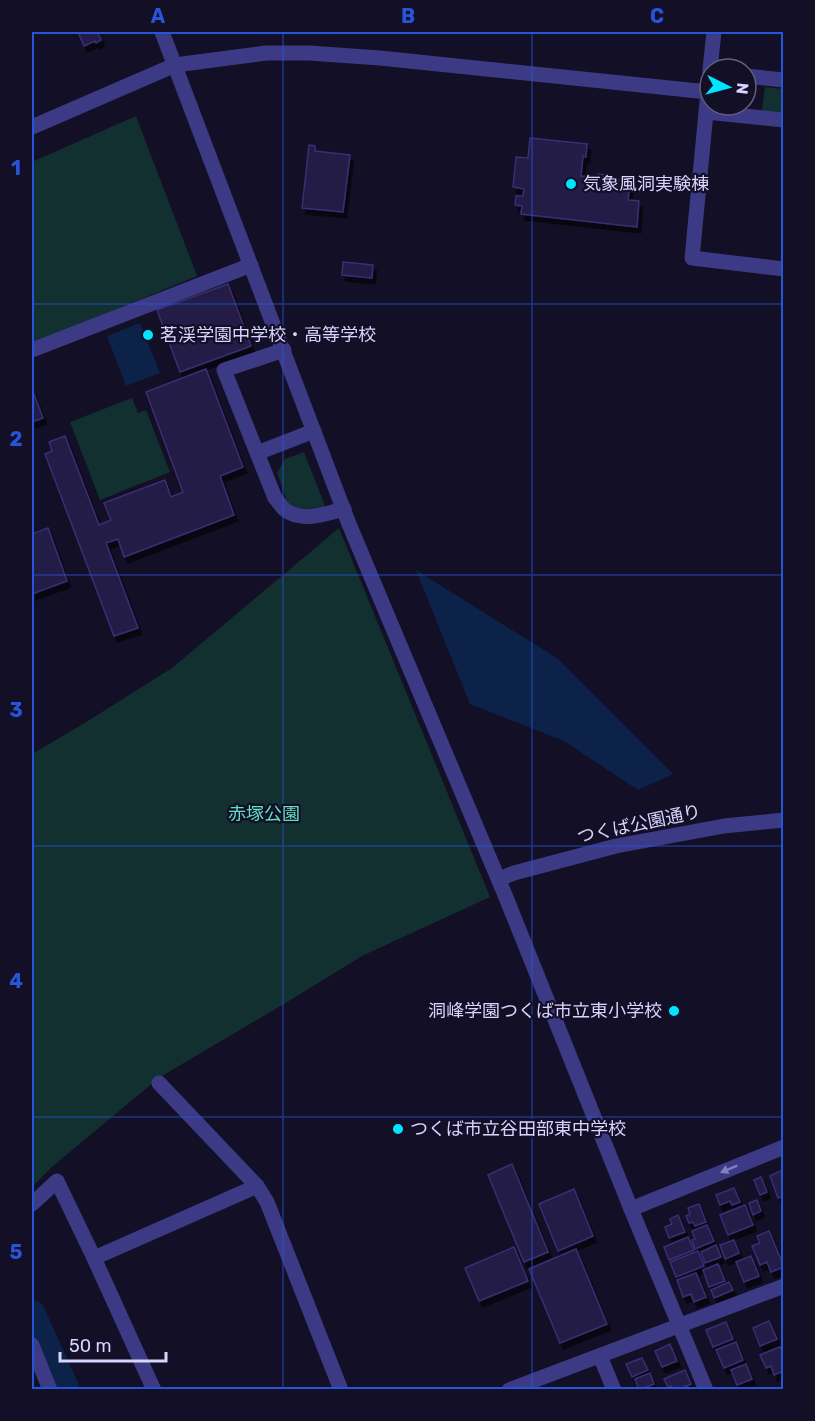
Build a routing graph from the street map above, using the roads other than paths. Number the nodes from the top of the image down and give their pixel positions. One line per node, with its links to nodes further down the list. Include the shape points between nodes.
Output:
1 (162, 32): 4 (street)
2 (714, 32): 3 (street)
3 (711, 57)
4 (175, 65): 7 (street, via 266,53 309,52); 11 (street); 12 (street)
5 (758, 77): 6 (street)
6 (783, 80)
7 (698, 91)
8 (706, 117): 13 (street, via 692,258)
9 (754, 117): 10 (street)
10 (783, 120)
11 (32, 127)
12 (251, 265): 14 (street); 15 (street)
13 (783, 269)
14 (32, 350)
15 (284, 350): 16 (street); 17 (street, via 224,370)
16 (314, 431): 17 (street); 18 (street)
17 (257, 453): 18 (street, via 275,498 284,509 299,516 312,516)
18 (344, 509): 25 (street)
19 (783, 820): 20 (street, つくば公園通り, via 724,826 616,846)
20 (504, 877)
21 (159, 1083): 23 (street)
22 (783, 1147): 25 (street, one-way to 25)
23 (257, 1186): 26 (street); 34 (street, via 267,1202)
24 (32, 1204): 26 (street, via 57,1181)
25 (631, 1209): 28 (street)
26 (94, 1258): 33 (street)
27 (783, 1286): 28 (street)
28 (680, 1326): 30 (street); 36 (street)
29 (32, 1345): 32 (street)
30 (600, 1356): 31 (street); 35 (street)
31 (518, 1388)
32 (50, 1389)
33 (154, 1389)
34 (341, 1389)
35 (614, 1389)
36 (706, 1389)

